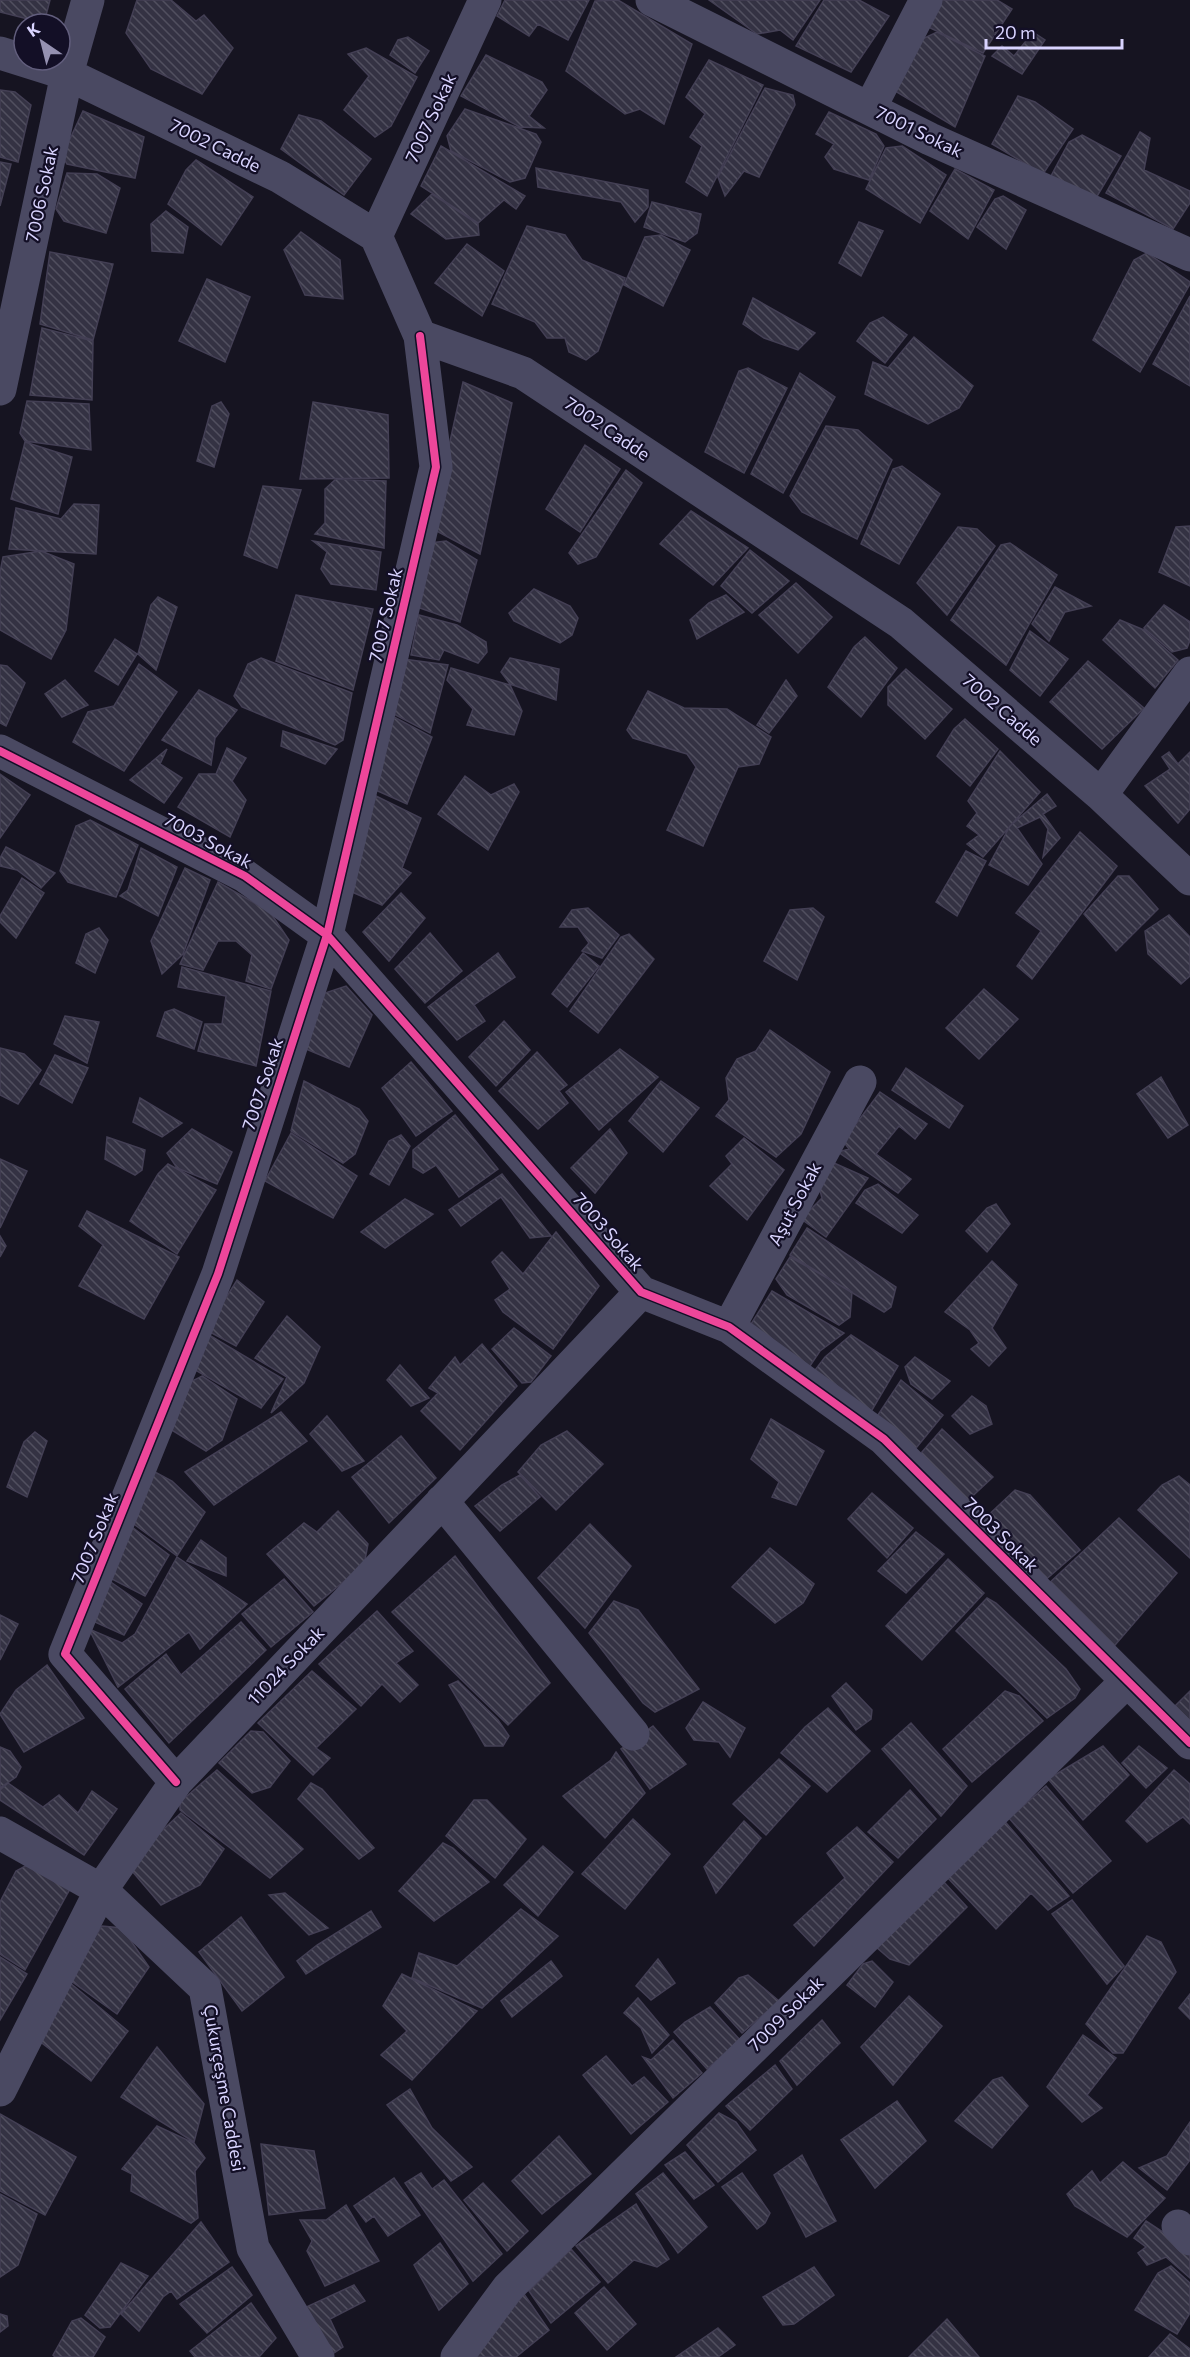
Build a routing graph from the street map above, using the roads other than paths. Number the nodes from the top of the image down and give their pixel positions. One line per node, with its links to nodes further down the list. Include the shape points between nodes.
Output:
1 (88, 0): 6 (street, 7006 Sokak)
2 (485, 0): 8 (street, 7007 Sokak)
3 (652, 0): 7 (street, 7001 Sokak)
4 (926, 0): 7 (street)
5 (0, 53): 6 (street, 7002 Cadde)
6 (67, 74): 8 (street, 7002 Cadde, via 280,177); 11 (street, 7006 Sokak)
7 (870, 108): 9 (street, 7001 Sokak, via 930,139)
8 (376, 236): 10 (street)
9 (1190, 255)
10 (420, 336): 14 (street, 7002 Cadde, via 522,373 901,624); 16 (street, 7007 Sokak, via 436,467)
11 (0, 389)
12 (1190, 673): 14 (street)
13 (0, 751): 16 (street, 7003 Sokak, via 245,876)
14 (1101, 795): 15 (street, 7002 Cadde)
15 (1190, 879)
16 (327, 935): 18 (street, 7003 Sokak); 24 (street, 7007 Sokak, via 218,1274 65,1654)
17 (860, 1082): 19 (street, Aşut Sokak)
18 (641, 1292): 19 (street, 7003 Sokak); 20 (street, 11024 Sokak)
19 (729, 1327): 21 (street, 7003 Sokak, via 884,1439)
20 (442, 1501): 22 (street); 24 (street, 11024 Sokak)
21 (1127, 1681): 23 (street, 7003 Sokak); 29 (street, 7009 Sokak, via 508,2288)
22 (633, 1734)
23 (1190, 1743)
24 (176, 1782): 26 (street, 11024 Sokak)
25 (0, 1833): 26 (street, Çukurçeşme Caddesi)
26 (101, 1890): 27 (street, 11024 Sokak); 28 (street, Çukurçeşme Caddesi, via 205,1988 253,2248)
27 (0, 2090)
28 (318, 2357)
29 (457, 2357)

